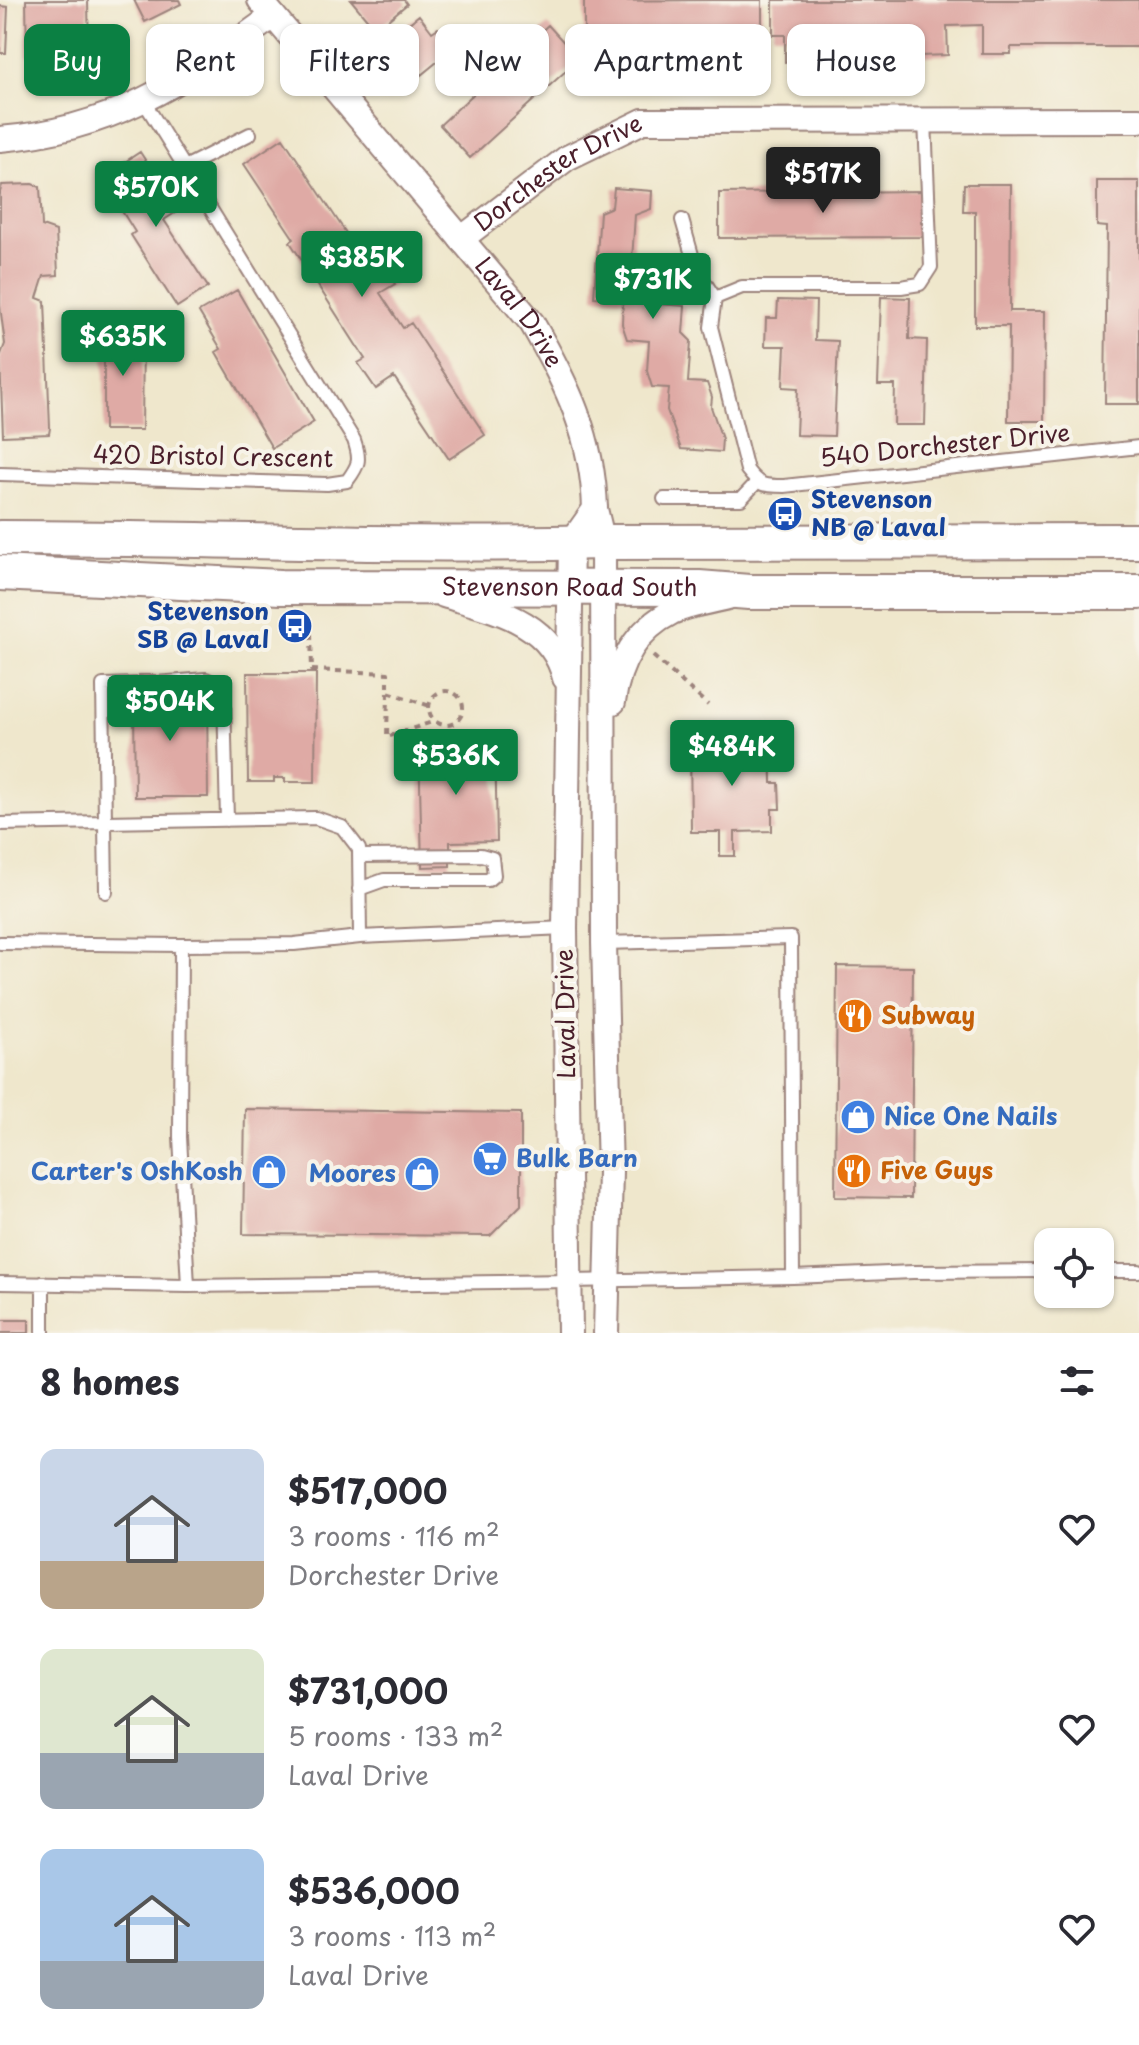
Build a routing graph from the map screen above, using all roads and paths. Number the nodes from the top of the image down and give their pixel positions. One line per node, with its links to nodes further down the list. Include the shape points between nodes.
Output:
1 (267, 8): 2 (street, via 214,58); 9 (street, Laval Drive)
2 (143, 100): 6 (street, via 73,127); 7 (lane, 420 Bristol Crescent)
3 (925, 120): 4 (street, Dorchester Drive); 9 (street, Dorchester Drive, via 643,121 567,158); 10 (lane, via 931,267 920,284 742,287)
4 (1139, 120)
5 (250, 134): 7 (lane)
6 (0, 139)
7 (185, 167): 12 (lane, 420 Bristol Crescent, via 354,440 360,456 356,468 347,481 327,484)
8 (682, 220): 10 (lane, via 696,269)
9 (461, 239): 17 (street, Laval Drive, via 532,323 582,427 594,485)
10 (715, 298): 13 (lane, via 711,327 747,470)
11 (1139, 447): 13 (lane, 540 Dorchester Drive, via 784,486)
12 (0, 474)
13 (757, 482): 14 (lane, via 741,499)
14 (664, 499)
15 (0, 538): 17 (main road, Stevenson Road South)
16 (1139, 541): 17 (main road, Stevenson Road South)
17 (587, 543): 20 (street, Laval Drive)
18 (5, 578): 19 (main road, Stevenson Road South)
19 (423, 588): 20 (main road, Stevenson Road South); 28 (street, Laval Drive, via 505,613 528,626 561,661)
20 (587, 588): 21 (main road, Stevenson Road South); 28 (street, Laval Drive); 32 (street, Laval Drive)
21 (749, 592): 22 (main road, Stevenson Road South); 32 (street, Laval Drive, via 673,611 648,627 625,655 614,689)
22 (1139, 592)
23 (311, 634): 27 (path, via 312,670 388,673)
24 (651, 655): 29 (path)
25 (156, 683): 33 (lane, via 206,679 224,696)
26 (140, 684): 34 (lane, via 103,685)
27 (388, 692): 30 (path); 31 (path, via 387,737)
28 (569, 695): 39 (street, Laval Drive)
29 (708, 705)
30 (430, 706): 31 (path); 31 (path, via 444,691 463,702 456,722)
31 (435, 721)
32 (604, 776): 42 (street, Laval Drive)
33 (227, 820): 34 (lane); 36 (lane, via 316,818 342,827)
34 (105, 821): 35 (lane); 38 (lane)
35 (0, 824)
36 (359, 856): 37 (lane); 37 (lane, via 481,855 492,858 494,875 488,880 384,880)
37 (359, 889): 40 (lane)
38 (106, 892)
39 (565, 928): 40 (lane); 49 (street, Laval Drive)
40 (360, 937): 43 (lane, via 294,944)
41 (0, 943): 43 (lane)
42 (604, 943): 47 (lane, via 791,938); 48 (street, Laval Drive, via 610,1171)
43 (181, 945): 52 (lane, via 180,1137)
44 (1034, 1271): 47 (lane)
45 (1114, 1271): 46 (lane)
46 (1139, 1271)
47 (793, 1277): 48 (lane)
48 (606, 1279): 49 (lane); 55 (street, Laval Drive)
49 (570, 1281): 52 (lane); 54 (street, Laval Drive)
50 (0, 1283): 51 (lane)
51 (43, 1283): 52 (lane); 53 (lane)
52 (188, 1286)
53 (43, 1333)
54 (570, 1333)
55 (606, 1333)

